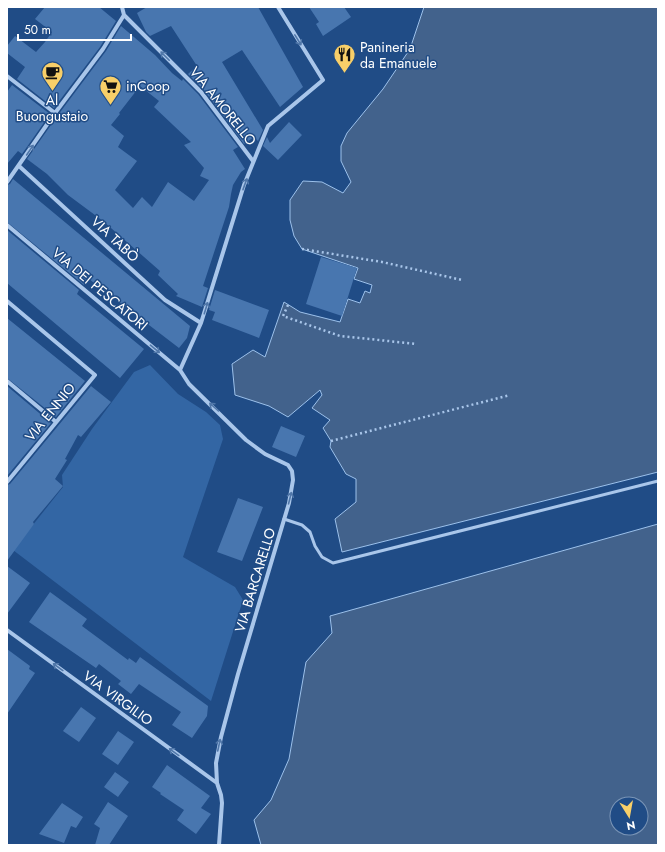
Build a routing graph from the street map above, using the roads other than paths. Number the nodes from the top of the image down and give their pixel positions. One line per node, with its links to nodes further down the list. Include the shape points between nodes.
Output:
1 (122, 7): 3 (street)
2 (278, 7): 6 (street, one-way to 6, via 323,80 268,126)
3 (124, 15): 5 (street, via 103,49); 6 (street, VIA AMORELLO, one-way to 3, via 201,92)
4 (7, 76): 5 (street)
5 (55, 113): 7 (street, one-way to 5)
6 (253, 161): 11 (street, one-way to 6)
7 (19, 166): 8 (street); 11 (street, VIA TABÒ, via 165,300)
8 (7, 182)
9 (7, 225): 12 (street, VIA DEI PESCATORI, one-way to 12)
10 (7, 301): 14 (street, VIA ENNIO, via 95,375)
11 (201, 323): 12 (street)
12 (180, 370): 17 (street, VIA BARCARELLO, one-way to 12, via 293,480 288,465 265,454 246,440 189,384)
13 (7, 381): 14 (street)
14 (56, 422): 16 (street, VIA ENNIO)
15 (658, 481): 17 (lane, via 333,563 322,557 310,532 302,525)
16 (7, 482)
17 (284, 519): 19 (street, VIA BARCARELLO, one-way to 17, via 216,763 221,737)
18 (7, 630): 19 (street, VIA VIRGILIO, one-way to 18)
19 (217, 783): 20 (street, VIA BARCARELLO, via 222,803)
20 (219, 845)

